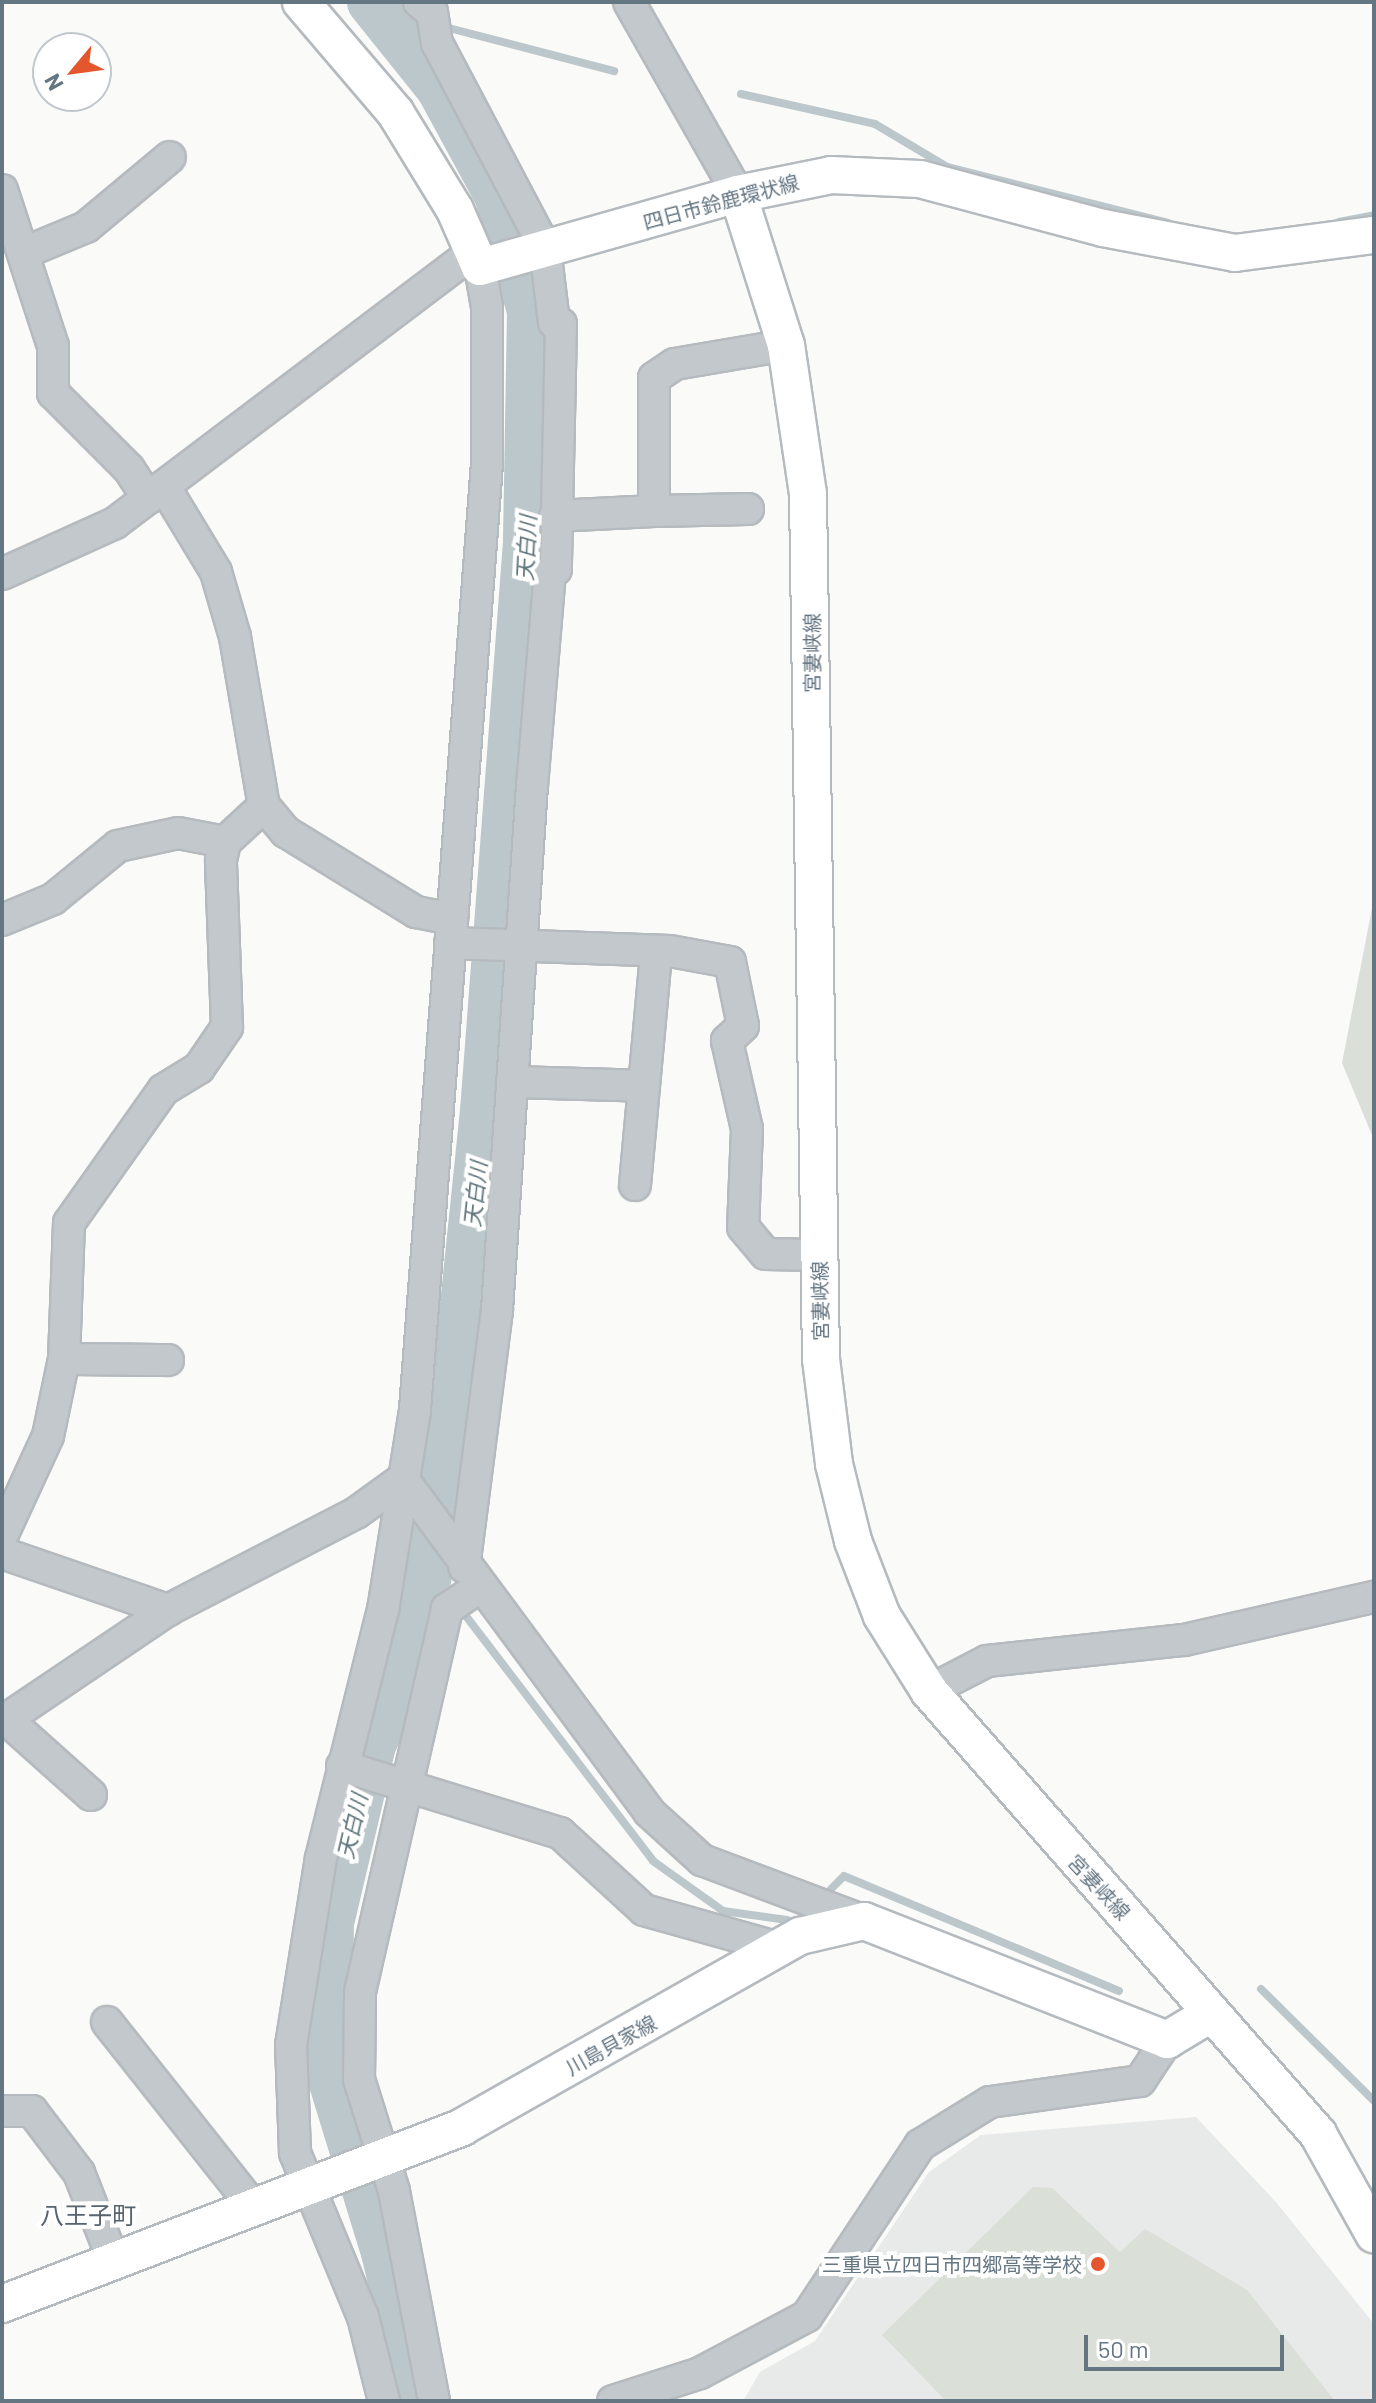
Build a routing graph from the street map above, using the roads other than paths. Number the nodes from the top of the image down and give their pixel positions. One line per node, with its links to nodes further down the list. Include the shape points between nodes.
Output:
1 (301, 2): 10 (main road, via 395,112)
2 (629, 2): 6 (street)
3 (425, 7): 8 (street, via 437,43)
4 (170, 157): 9 (street, via 86,227)
5 (2, 190): 9 (street)
6 (738, 194): 7 (main road, 四日市鈴鹿環状線, via 869,174 920,179 1103,228 1235,253); 8 (main road, 四日市鈴鹿環状線); 11 (main road, 宮妻峡線)
7 (1374, 235)
8 (542, 249): 10 (main road, 四日市鈴鹿環状線); 15 (street, via 554,322 561,324)
9 (26, 252): 12 (street, via 53,346 53,393)
10 (477, 259): 12 (street); 20 (street, via 487,307 487,464)
11 (786, 345): 14 (street, via 675,364 654,378); 26 (main road, 宮妻峡線, via 808,494 812,588)
12 (156, 492): 16 (street, via 87,538); 17 (street, via 216,572 235,637)
13 (748, 509): 14 (street)
14 (654, 511): 15 (street)
15 (555, 516): 21 (street, via 556,569 550,572)
16 (2, 574)
17 (264, 806): 18 (street); 20 (street, via 286,832)
18 (225, 842): 19 (street, via 178,833 118,846 53,899); 27 (street, via 218,908 229,982 227,1027 199,1068 163,1090 69,1223)
19 (2, 920)
20 (455, 935): 21 (street); 29 (street, via 415,1410)
21 (520, 946): 22 (street); 23 (street)
22 (656, 953): 24 (street); 26 (street, via 730,962 743,1026 727,1041 747,1129 743,1227 766,1254)
23 (512, 1082): 24 (street); 32 (street, via 497,1310)
24 (644, 1086): 25 (street)
25 (635, 1185)
26 (819, 1255): 35 (main road, 宮妻峡線, via 827,1417 853,1541 882,1616)
27 (64, 1359): 28 (street); 30 (street, via 48,1436)
28 (168, 1360)
29 (403, 1479): 32 (street); 34 (street, via 356,1513); 37 (street, via 383,1610)
30 (2, 1536)
31 (2, 1553): 34 (street)
32 (465, 1589): 38 (street); 40 (street, via 649,1812 702,1860)
33 (1374, 1597): 35 (street, via 1184,1640 987,1661)
34 (168, 1610): 36 (street)
35 (929, 1691): 42 (main road, 宮妻峡線)
36 (4, 1720): 39 (street)
37 (346, 1767): 38 (street); 47 (street, via 291,2045 295,2153)
38 (406, 1786): 41 (street, via 560,1833 644,1910); 46 (street, via 360,1992 359,2079)
39 (91, 1795)
40 (864, 1921): 41 (main road, 川島貝家線, via 800,1936); 44 (main road)
41 (779, 1948): 46 (main road, 川島貝家線, via 462,2127)
42 (1212, 2013): 44 (main road); 49 (main road, 宮妻峡線, via 1318,2134)
43 (107, 2022): 48 (street)
44 (1167, 2040): 54 (street, via 1140,2081 990,2102 920,2145 807,2316 700,2373)
45 (2, 2111): 50 (street, via 32,2111 79,2173)
46 (385, 2160): 47 (main road, 川島貝家線); 53 (street)
47 (306, 2190): 48 (main road, 川島貝家線); 52 (street, via 363,2317)
48 (255, 2209): 50 (main road, 川島貝家線)
49 (1374, 2234)
50 (114, 2262): 51 (main road, 川島貝家線)
51 (2, 2304)
52 (384, 2401)
53 (434, 2401)
54 (613, 2401)

